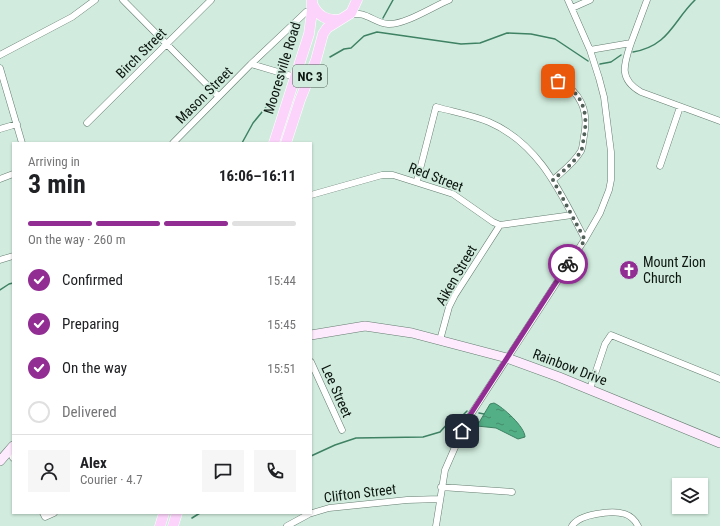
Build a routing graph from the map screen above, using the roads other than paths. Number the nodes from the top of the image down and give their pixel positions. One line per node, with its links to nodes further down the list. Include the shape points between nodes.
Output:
1 (95, 0): 17 (street, via 72,17)
2 (123, 0): 15 (street)
3 (211, 0): 15 (street, Birch Street)
4 (357, 0): 12 (main road, Mooresville Road); 13 (street)
5 (449, 0): 13 (street, via 398,23 384,24)
6 (568, 0): 10 (street)
7 (590, 0): 10 (street)
8 (648, 0): 14 (street)
9 (312, 1): 12 (main road, Mooresville Road, via 316,11 324,18 334,20); 20 (main road, Mooresville Road / NC 3, via 309,34)
10 (572, 8): 16 (street)
11 (306, 12): 18 (street, Mason Street)
12 (346, 16): 13 (street, via 358,13); 31 (main road, Mooresville Road / NC 3, via 327,28 323,34)
13 (369, 16)
14 (631, 43): 16 (street); 23 (street, via 625,62 626,78 641,92)
15 (166, 44): 22 (street); 25 (street, Birch Street)
16 (590, 50): 40 (street, via 604,97 611,152 611,180 603,207)
17 (0, 55)
18 (251, 64): 20 (street, Mason Street); 22 (street, Mason Street)
19 (0, 68): 26 (street)
20 (294, 77): 30 (main road, Mooresville Road / NC 3)
21 (558, 81): 35 (street, via 569,86 578,96 584,108 586,129 582,150)
22 (218, 96): 29 (street, Mason Street)
23 (680, 106): 24 (street); 32 (street)
24 (720, 121)
25 (88, 123)
26 (17, 124): 27 (street); 28 (street)
27 (0, 129)
28 (22, 142)
29 (174, 142)
30 (274, 142)
31 (286, 142)
32 (660, 166)
33 (12, 174): 34 (street)
34 (0, 179)
35 (553, 180): 36 (street, via 532,152 491,123 436,107); 38 (street)
36 (417, 181): 37 (street, Red Street, via 386,174); 39 (street, Red Street, via 457,196)
37 (312, 194)
38 (572, 215): 39 (street); 40 (street)
39 (500, 225): 44 (street, Aiken Street, via 455,296)
40 (585, 240): 45 (street)
41 (12, 256): 42 (street)
42 (0, 260)
43 (312, 335): 44 (main road, Rainbow Drive, via 365,326)
44 (440, 340): 45 (main road, Rainbow Drive)
45 (507, 358): 48 (main road, Rainbow Drive); 53 (street, via 466,422 452,451)
46 (312, 364): 49 (street, Lee Street)
47 (720, 379): 48 (street, via 611,335 604,344)
48 (590, 389): 50 (main road, Rainbow Drive)
49 (342, 430)
50 (720, 443)
51 (12, 451): 52 (main road)
52 (0, 461)
53 (441, 487): 54 (street); 55 (street)
54 (512, 492)
55 (439, 499): 56 (street, Clifton Street, via 324,509); 63 (street)
56 (312, 513)
57 (164, 514): 60 (main road)
58 (176, 514): 61 (main road)
59 (309, 514): 62 (street, Clifton Street)
60 (160, 526)
61 (173, 526)
62 (287, 526)
63 (436, 526)
64 (572, 526): 65 (street, via 578,519 586,516 619,513 632,518)
65 (638, 526)

